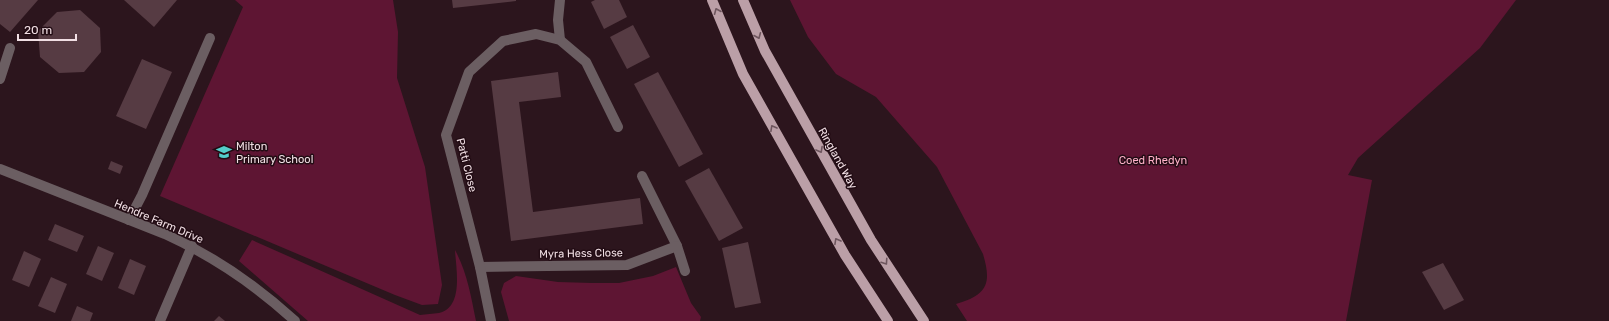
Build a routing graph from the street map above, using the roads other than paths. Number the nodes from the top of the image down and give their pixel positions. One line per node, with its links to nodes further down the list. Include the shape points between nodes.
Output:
1 (560, 0): 5 (street)
2 (712, 0): 19 (main road, one-way to 2, via 845,255 743,74)
3 (743, 0): 20 (main road, Ringland Way, one-way to 20, via 765,51 867,234)
4 (210, 38): 11 (street)
5 (560, 40): 8 (street, via 586,62); 14 (street, Patti Close, via 536,34 503,41 469,72 446,135)
6 (10, 48): 7 (street)
7 (0, 79)
8 (618, 127)
9 (0, 169): 11 (street, Hendre Farm Drive)
10 (642, 176): 13 (street)
11 (129, 220): 12 (street, Hendre Farm Drive)
12 (192, 246): 16 (street); 17 (street, Hendre Farm Drive, via 272,300)
13 (677, 246): 14 (street, Myra Hess Close, via 627,265); 15 (street)
14 (480, 267): 18 (street, Patti Close)
15 (685, 270)
16 (160, 321)
17 (295, 321)
18 (491, 321)
19 (888, 321)
20 (924, 321)

